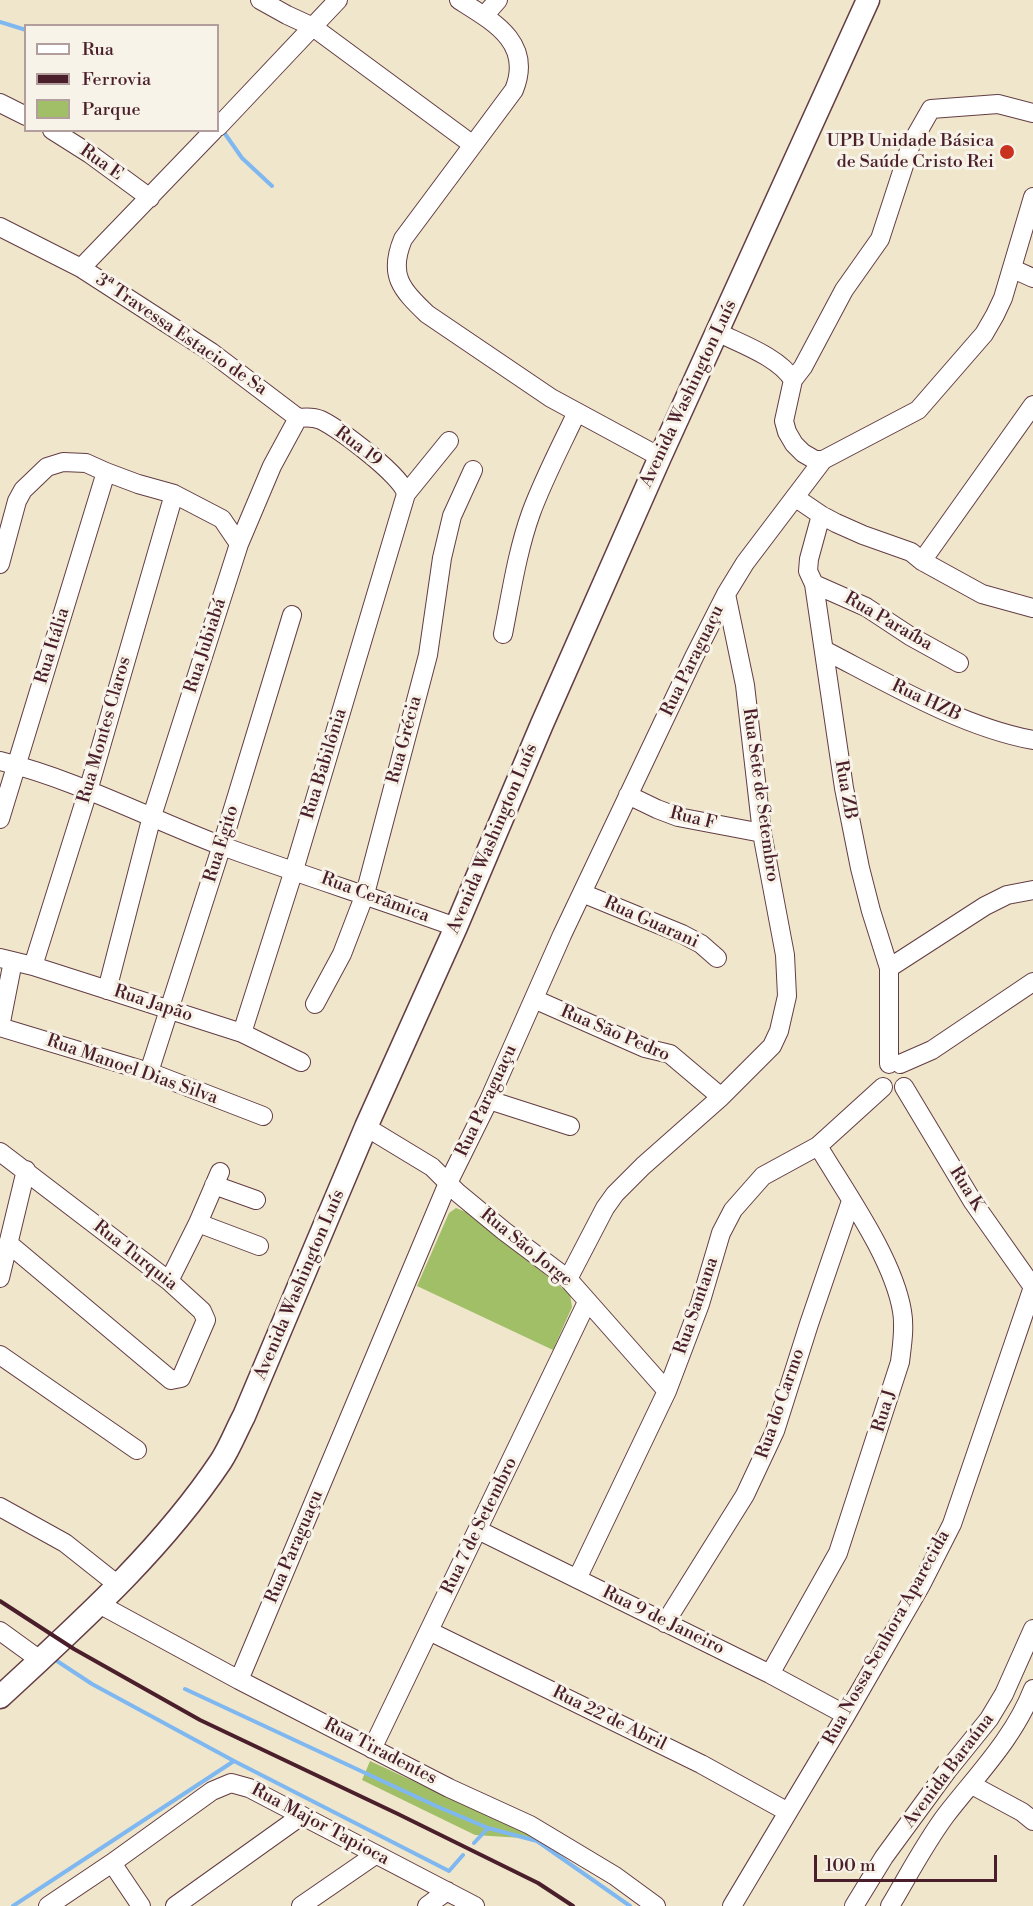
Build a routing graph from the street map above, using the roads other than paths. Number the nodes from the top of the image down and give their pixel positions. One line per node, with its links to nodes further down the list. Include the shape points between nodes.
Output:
1 (260, 0): 7 (street)
2 (338, 0): 7 (street)
3 (459, 0): 6 (street)
4 (498, 0): 6 (street)
5 (868, 0): 21 (main road, Avenida Washington Luís)
6 (484, 16): 14 (street, via 508,37 517,51 520,75 514,90)
7 (313, 27): 11 (street); 14 (street)
8 (0, 103): 10 (street)
9 (1033, 113): 22 (street, via 998,104 931,109 911,144 880,239 844,290)
10 (24, 115)
11 (219, 126)
12 (55, 132): 15 (street, Rua E)
13 (212, 132): 15 (street)
14 (473, 145): 24 (street, via 403,239 395,261 396,271 402,286 427,314)
15 (150, 198): 18 (street)
16 (1032, 201): 19 (street)
17 (0, 226): 18 (street, 3ª Travessa Estacio de Sa)
18 (81, 268): 25 (street, 3ª Travessa Estacio de Sa, via 211,352)
19 (1013, 269): 20 (street); 28 (street, via 984,334 918,410)
20 (1033, 278)
21 (717, 332): 22 (street, via 775,362); 27 (main road, Avenida Washington Luís)
22 (793, 380): 28 (street, via 784,420 787,432 803,453)
23 (1033, 405): 36 (street)
24 (577, 412): 27 (street); 42 (street, via 531,514)
25 (298, 418): 32 (street, Rua 19, via 319,419 346,435 391,472 404,485); 35 (street)
26 (449, 441): 32 (street)
27 (660, 457): 57 (main road, Avenida Washington Luís)
28 (824, 460): 33 (street, Rua Paraguaçu)
29 (473, 470): 56 (street, Rua Grécia, via 452,516 428,655)
30 (106, 472): 31 (street); 37 (street, via 86,463 63,462 47,467 17,501); 46 (street, Rua Itália)
31 (174, 494): 35 (street, via 222,519); 47 (street, Rua Montes Claros)
32 (406, 494): 53 (street, Rua Babilônia)
33 (796, 498): 34 (street); 39 (street, Rua Paraguaçu)
34 (821, 515): 36 (street, via 911,552); 38 (street, Rua ZB, via 809,560 808,571)
35 (238, 544): 49 (street, Rua Jubiabá)
36 (922, 561): 40 (street, via 982,594)
37 (0, 564)
38 (814, 584): 43 (street, Rua ZB); 44 (street, Rua Paraíba, via 866,607)
39 (726, 594): 48 (street, Rua Paraguaçu); 51 (street, Rua Sete de Setembro, via 745,685)
40 (1033, 608)
41 (292, 615): 52 (street, Rua Egito)
42 (503, 634)
43 (824, 650): 45 (street, Rua HZB, via 934,706); 61 (street, Rua ZB, via 853,833)
44 (959, 663)
45 (1033, 740)
46 (9, 763): 47 (street, Rua Cerâmica); 50 (street, Rua Itália)
47 (88, 791): 49 (street, Rua Cerâmica); 60 (street, Rua Montes Claros)
48 (628, 795): 51 (street, Rua F, via 678,817); 55 (street, Rua Paraguaçu)
49 (152, 816): 52 (street, Rua Cerâmica); 63 (street, Rua Jubiabá)
50 (0, 819)
51 (762, 833): 74 (street, Rua Sete de Setembro, via 785,956 787,996 772,1046)
52 (222, 845): 53 (street, Rua Cerâmica); 66 (street, Rua Egito)
53 (294, 870): 56 (street, Rua Cerâmica); 68 (street, Rua Babilônia)
54 (1033, 890): 61 (street, via 984,906)
55 (582, 893): 58 (street, Rua Guarani, via 682,934); 64 (street, Rua Paraguaçu)
56 (365, 894): 57 (street, Rua Cerâmica); 65 (street, Rua Grécia, via 342,954)
57 (456, 927): 78 (main road, Avenida Washington Luís)
58 (717, 958)
59 (7, 959): 60 (street, Rua Japão); 67 (street)
60 (33, 966): 63 (street, Rua Japão)
61 (889, 968): 70 (street, Rua ZB)
62 (1033, 982): 70 (street, via 932,1050)
63 (107, 990): 66 (street, Rua Japão)
64 (534, 999): 74 (street, Rua São Pedro, via 645,1048 670,1054); 75 (street, Rua Paraguaçu)
65 (315, 1004)
66 (169, 1010): 68 (street, Rua Japão); 71 (street, Rua Egito)
67 (0, 1027): 71 (street, Rua Manoel Dias Silva)
68 (242, 1033): 69 (street, Rua Japão)
69 (301, 1062)
70 (895, 1064): 72 (street, via 881,1071); 73 (street, via 908,1075)
71 (150, 1072): 76 (street, Rua Manoel Dias Silva)
72 (883, 1087): 73 (street, via 894,1092); 79 (street, Rua Santana)
73 (904, 1087): 91 (street, Rua K, via 973,1202)
74 (721, 1097): 89 (street, via 615,1194)
75 (489, 1100): 77 (street); 82 (street, Rua Paraguaçu)
76 (263, 1116)
77 (570, 1126)
78 (366, 1127): 82 (street, Rua São Jorge, via 420,1158); 99 (main road, Avenida Washington Luís, via 287,1317 222,1459 165,1534)
79 (818, 1146): 84 (street, Rua J); 94 (street, Rua Santana, via 763,1176 733,1210 721,1233 700,1304)
80 (0, 1152): 81 (street, Rua Turquia)
81 (26, 1170): 86 (street); 90 (street, Rua Turquia)
82 (448, 1183): 89 (street, Rua São Jorge); 107 (street, Rua Paraguaçu)
83 (256, 1200): 85 (street, via 217,1179)
84 (851, 1201): 101 (street, Rua do Carmo, via 762,1461); 106 (street, Rua J, via 878,1245 898,1295 903,1336 900,1362 838,1553)
85 (198, 1222): 87 (street); 90 (street)
86 (9, 1244): 88 (street); 90 (street, Rua Turquia, via 171,1380 182,1375 206,1317)
87 (259, 1246)
88 (0, 1278)
89 (568, 1279): 92 (street, Rua São Jorge)
90 (169, 1281)
91 (1033, 1287): 110 (street, Rua Nossa Senhora Aparecida, via 952,1524)
92 (586, 1302): 94 (street, Rua São Jorge); 97 (street, Rua 7 de Setembro)
93 (0, 1354): 95 (street)
94 (667, 1391): 98 (street, Rua Santana)
95 (137, 1450)
96 (0, 1507): 99 (street, via 84,1555)
97 (478, 1530): 98 (street, Rua 9 de Janeiro); 104 (street, Rua 7 de Setembro)
98 (577, 1578): 101 (street, Rua 9 de Janeiro)
99 (118, 1585): 100 (main road, Avenida Washington Luís)
100 (99, 1604): 105 (main road, Avenida Washington Luís); 107 (street, Rua Tiradentes)
101 (665, 1623): 106 (street, Rua 9 de Janeiro)
102 (1033, 1629): 127 (street, Avenida Baraúna, via 989,1719 891,1847)
103 (0, 1631): 105 (street)
104 (429, 1631): 111 (street, Rua 7 de Setembro); 113 (street, Rua 22 de Abril, via 701,1764)
105 (50, 1651): 109 (main road, Avenida Washington Luís)
106 (770, 1674): 110 (street, Rua 9 de Janeiro)
107 (239, 1680): 111 (street, Rua Tiradentes)
108 (1033, 1689): 112 (street, via 1018,1720)
109 (0, 1697)
110 (846, 1715): 113 (street, Rua Nossa Senhora Aparecida)
111 (372, 1749): 125 (street, Rua Tiradentes, via 530,1825 597,1864)
112 (972, 1785): 115 (street); 128 (street, via 945,1816)
113 (788, 1812): 126 (street, Rua Nossa Senhora Aparecida)
114 (301, 1816): 116 (street, Rua Major Tapioca); 117 (street, Rua Major Tapioca, via 240,1784 224,1785); 119 (street)
115 (1033, 1821)
116 (375, 1855): 118 (street, Rua Major Tapioca); 122 (street)
117 (112, 1863): 120 (street, Rua Major Tapioca); 121 (street)
118 (447, 1891): 123 (street); 124 (street, Rua Major Tapioca)
119 (181, 1904)
120 (48, 1906)
121 (141, 1906)
122 (301, 1906)
123 (427, 1906)
124 (476, 1906)
125 (656, 1906)
126 (732, 1906)
127 (854, 1906)
128 (890, 1906)

